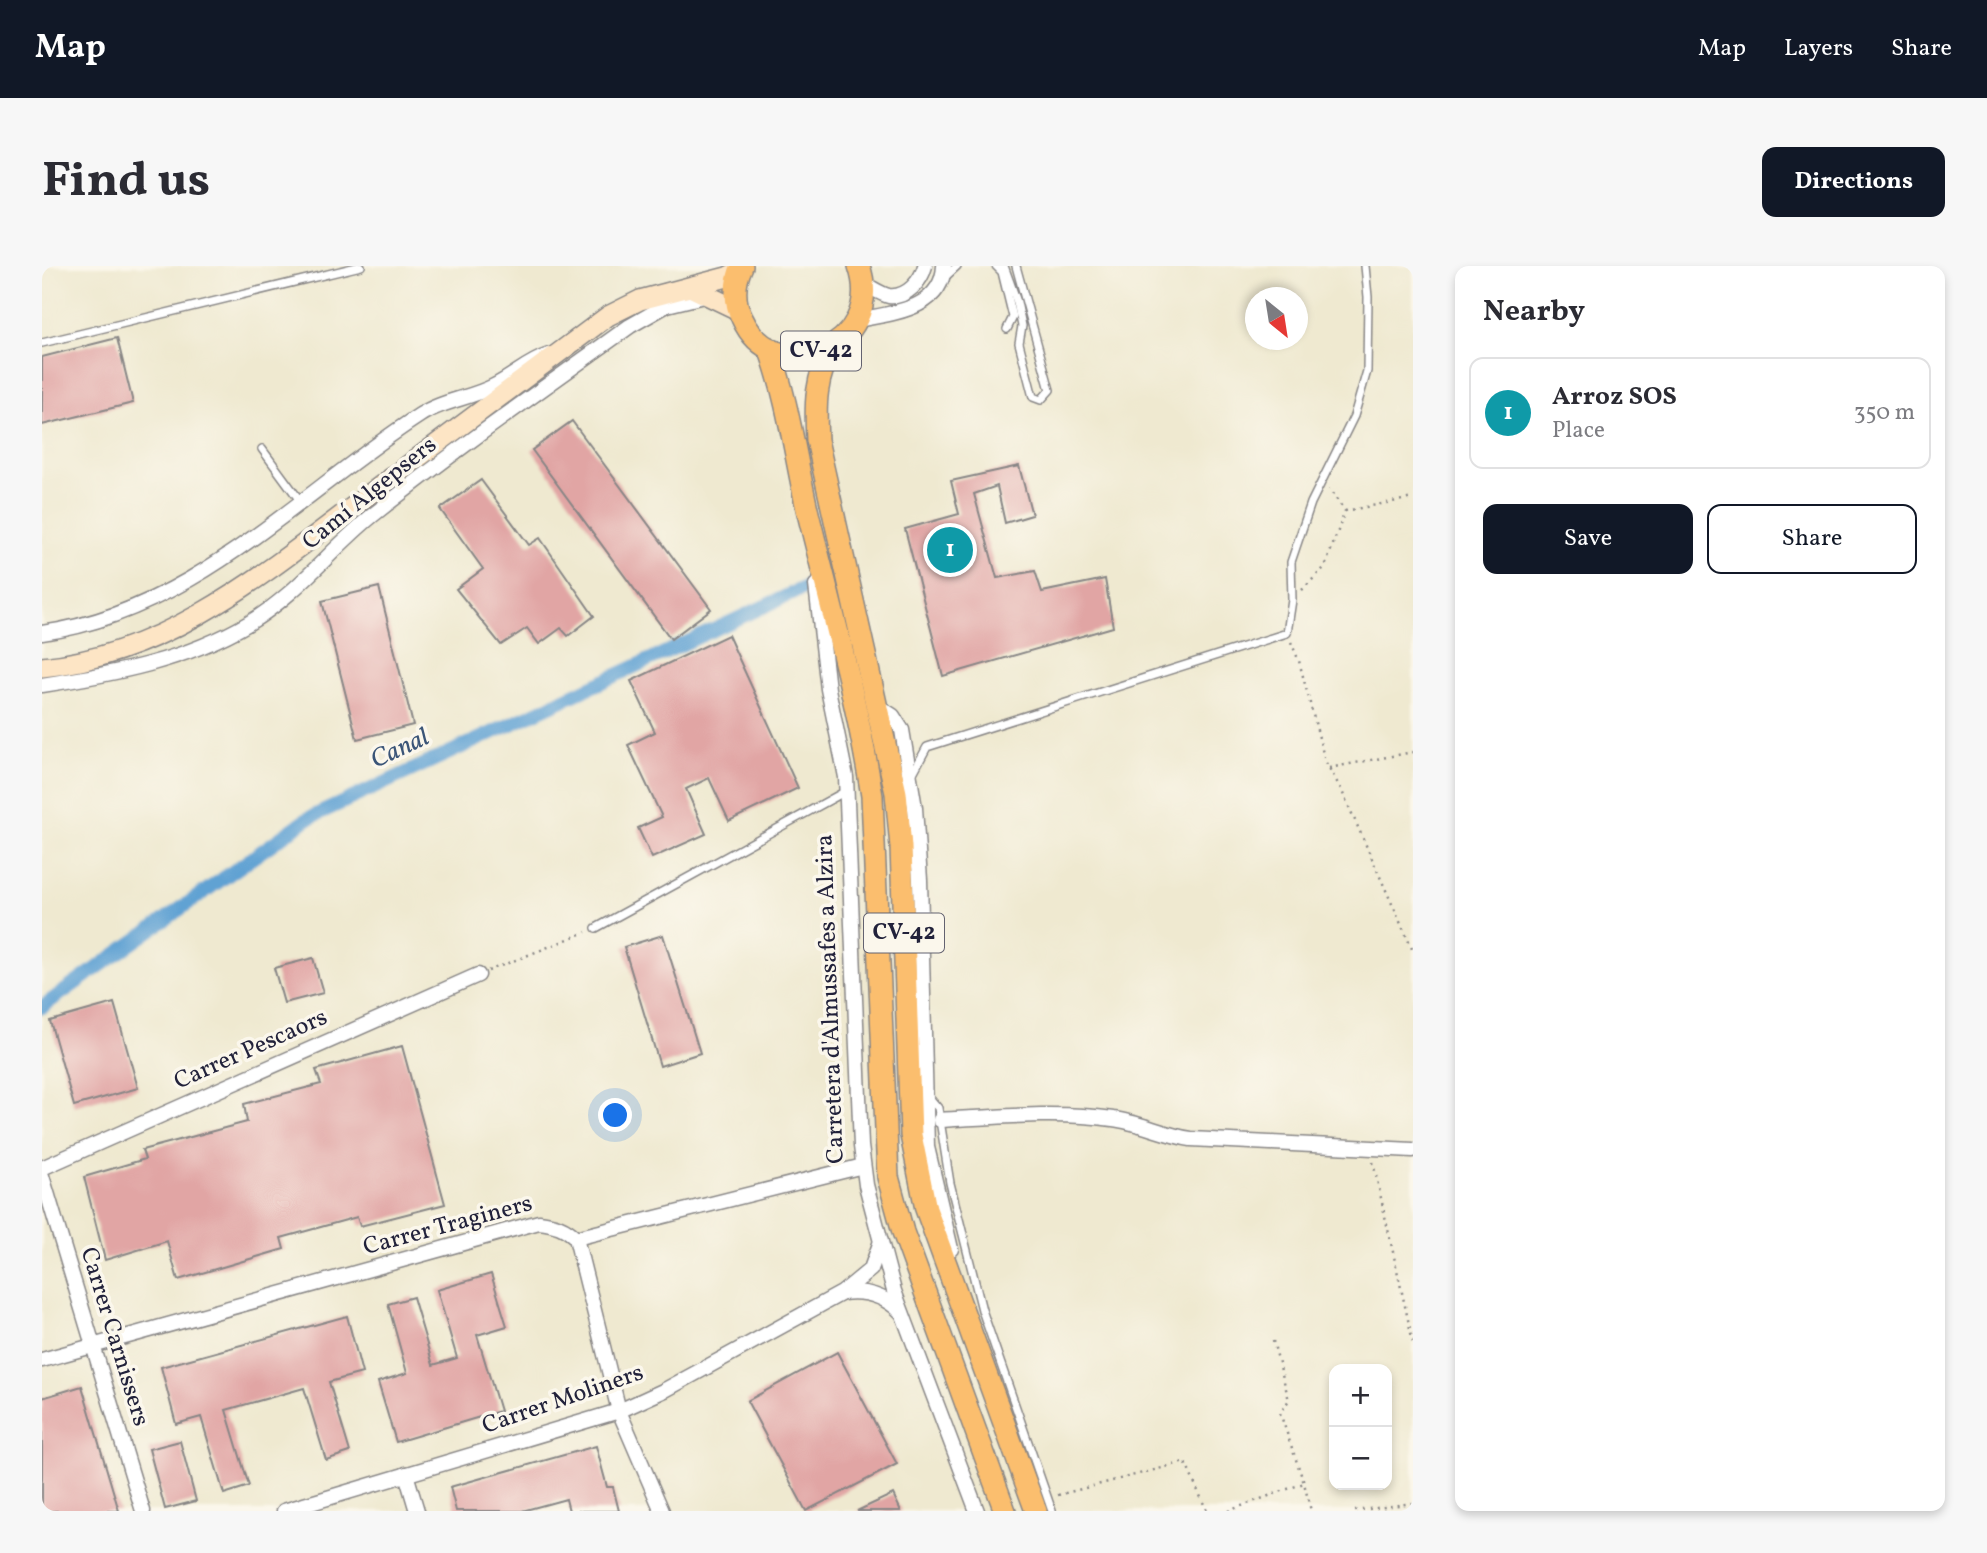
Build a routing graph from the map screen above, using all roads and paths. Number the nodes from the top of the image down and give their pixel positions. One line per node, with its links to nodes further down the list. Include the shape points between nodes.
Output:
1 (361, 266): 16 (lane)
2 (925, 266): 10 (street, via 908,292 890,296)
3 (944, 266): 11 (street)
4 (957, 266): 11 (lane)
5 (996, 266): 15 (lane, via 1002,272 1013,317)
6 (1004, 266): 7 (lane, via 1017,302 1020,343 1034,397 1041,400 1050,390)
7 (1016, 266)
8 (1365, 266): 22 (lane, via 1367,371 1354,416)
9 (741, 268): 12 (main road); 13 (main road, via 736,283)
10 (861, 275): 14 (main road, CV-42, via 863,302)
11 (939, 282): 14 (street, via 934,293 915,308)
12 (699, 291): 13 (main road); 19 (main road, via 658,294 623,307); 30 (street, Camí Algepsers, via 629,326 395,498 249,623 147,665)
13 (738, 310): 18 (main road, CV-42, via 745,325)
14 (858, 320): 17 (main road, CV-42)
15 (1007, 329)
16 (42, 343)
17 (833, 347): 18 (main road, CV-42, via 812,355 790,355); 31 (main road, CV-42, via 821,368 815,401 817,440)
18 (769, 348): 21 (main road, Carretera d'Almussafes a Alzira / CV-42, via 781,381)
19 (563, 349): 24 (street, via 531,361 495,386 422,413); 29 (main road, via 235,594 150,639 101,656)
20 (262, 449): 24 (lane)
21 (798, 470): 35 (street, Carretera d'Almussafes a Alzira); 65 (main road, Carretera d'Almussafes a Alzira / CV-42, via 872,796 888,1177 903,1232)
22 (1322, 478): 25 (path); 26 (lane, via 1291,562)
23 (1413, 498): 25 (path)
24 (301, 503): 27 (street, via 211,568 160,597 65,629)
25 (1345, 510): 26 (path, via 1325,567)
26 (1292, 600): 28 (lane)
27 (42, 632)
28 (1287, 633): 33 (path); 34 (lane, via 927,747 917,760)
29 (42, 667)
30 (42, 685)
31 (879, 707): 34 (street, via 893,716 902,730); 49 (main road, CV-42, via 901,847 911,1135 926,1209)
32 (1413, 752): 33 (path)
33 (1329, 768): 37 (path)
34 (911, 781): 39 (street, via 920,880)
35 (846, 791): 36 (lane); 43 (street, Carretera d'Almussafes a Alzira)
36 (596, 928): 38 (path)
37 (1413, 950)
38 (478, 975): 44 (street, Carrer Pescaors)
39 (925, 1092): 40 (lane, via 938,1108); 49 (street, via 933,1179 962,1287)
40 (940, 1120): 41 (street, via 1113,1119 1191,1139); 59 (lane, via 950,1183 982,1310)
41 (1370, 1149): 42 (street); 52 (path)
42 (1413, 1150)
43 (863, 1166): 46 (street); 47 (street, Carretera d'Almussafes a Alzira)
44 (42, 1168)
45 (42, 1176): 53 (street, Carrer Carnissers)
46 (576, 1238): 53 (street, Carrer Traginers, via 561,1226 539,1222); 55 (street)
47 (880, 1244): 48 (street, Carrer Moliners, via 871,1269); 50 (street, Carretera d'Almussafes a Alzira)
48 (842, 1293): 50 (street, via 872,1294); 55 (street, Carrer Moliners)
49 (962, 1308): 59 (main road, CV-42)
50 (905, 1317): 64 (street, Carretera d'Almussafes a Alzira)
51 (1273, 1341): 57 (path, via 1289,1400 1280,1413)
52 (1413, 1342)
53 (93, 1346): 54 (street, Carrer Traginers); 60 (street, Carrer Carnissers)
54 (42, 1360)
55 (619, 1411): 56 (street, Carrer Moliners); 63 (street)
56 (406, 1474): 61 (street, Carrer Moliners); 62 (street)
57 (1304, 1483): 68 (path); 69 (path)
58 (1413, 1503): 70 (path)
59 (1042, 1504): 66 (lane); 67 (path, via 1185,1462)
60 (143, 1511)
61 (284, 1511)
62 (417, 1511)
63 (662, 1511)
64 (977, 1511)
65 (1005, 1511)
66 (1052, 1511)
67 (1207, 1511)
68 (1228, 1511)
69 (1311, 1511)
70 (1355, 1511)

